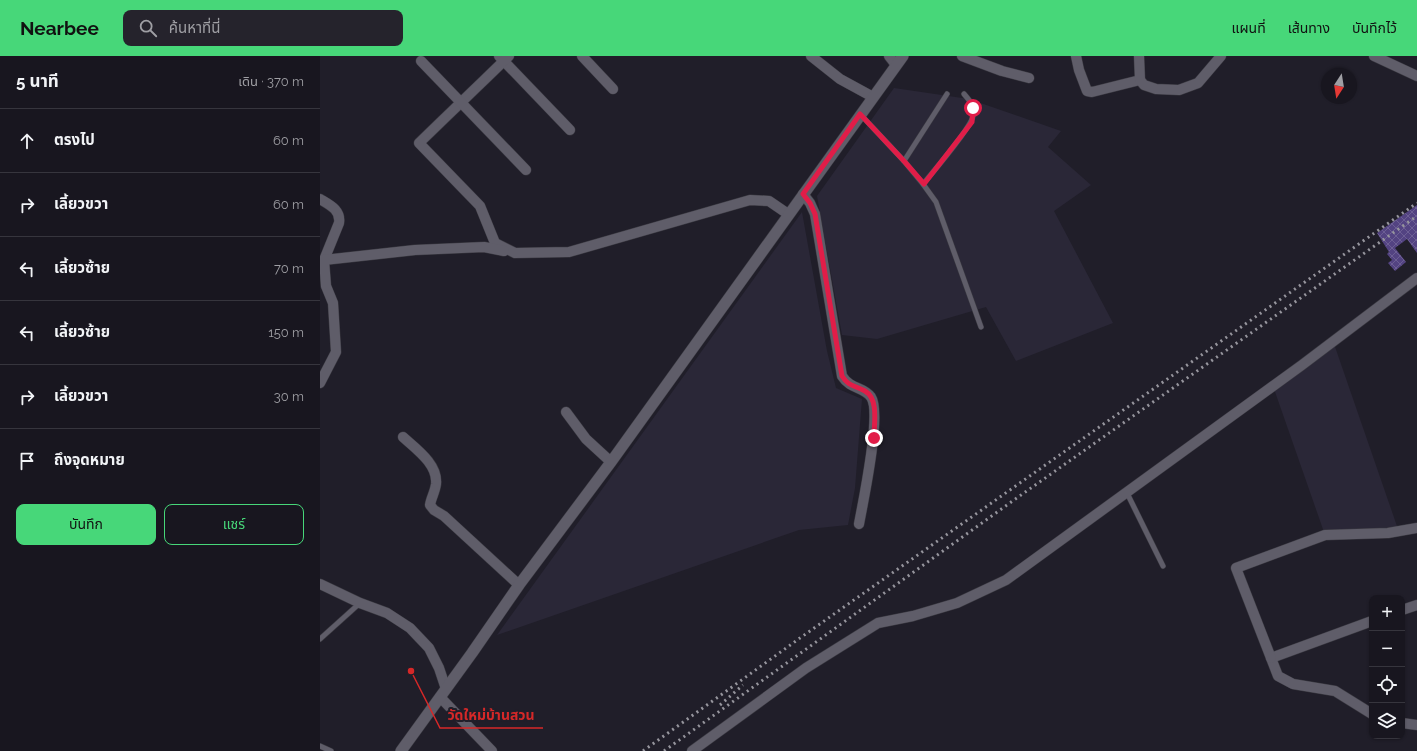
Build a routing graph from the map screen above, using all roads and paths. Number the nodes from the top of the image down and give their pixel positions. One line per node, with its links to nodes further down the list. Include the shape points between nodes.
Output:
1 (582, 56): 15 (street)
2 (811, 56): 18 (street, via 840,79)
3 (889, 56): 10 (street)
4 (962, 56): 13 (street)
5 (1076, 56): 14 (street, via 1087,91)
6 (1139, 56): 14 (street)
7 (1221, 56): 14 (street, via 1198,83 1179,90 1156,89 1144,85)
8 (1374, 56): 12 (street)
9 (504, 58): 19 (street); 21 (street)
10 (900, 60): 18 (street)
11 (421, 61): 19 (street)
12 (1417, 76)
13 (1029, 78)
14 (1140, 80)
15 (613, 90)
16 (947, 94): 22 (lane)
17 (964, 94): 24 (lane, via 973,108 972,122)
18 (873, 97): 20 (street)
19 (461, 102): 23 (street); 28 (street, via 419,143 480,206 495,243)
20 (860, 114): 22 (lane); 25 (street)
21 (570, 130)
22 (904, 161): 24 (lane)
23 (526, 170)
24 (924, 184): 31 (lane, via 941,214)
25 (803, 194): 27 (street); 37 (street, via 815,214 842,376 846,383 872,397 874,407 874,438)
26 (320, 199): 29 (street, via 338,212 340,217)
27 (788, 214): 28 (street, via 769,202 750,200 569,252); 35 (street)
28 (515, 253): 29 (street, via 484,247 415,250)
29 (324, 260): 32 (street, via 326,286 333,303 336,352)
30 (1417, 278): 36 (street)
31 (981, 327)
32 (320, 384)
33 (566, 412): 35 (street, via 586,439)
34 (403, 437): 41 (street, via 432,467 436,486 430,506)
35 (611, 462): 41 (street)
36 (1126, 493): 39 (lane); 56 (street, via 1006,580 957,602 913,616 878,623 806,668)
37 (858, 524)
38 (1417, 528): 47 (street, via 1388,533 1325,535 1236,568)
39 (1163, 566)
40 (320, 584): 42 (street)
41 (519, 584): 48 (street)
42 (360, 603): 46 (lane); 48 (street, via 387,613 410,628 429,648 440,668)
43 (1417, 605): 44 (street)
44 (1405, 609)
45 (1369, 622): 47 (street)
46 (320, 639)
47 (1271, 658): 49 (street, via 1278,676 1294,684 1335,691)
48 (443, 693): 54 (street); 55 (street)
49 (1369, 712)
50 (1405, 723): 51 (street)
51 (1417, 725)
52 (320, 746): 53 (lane)
53 (331, 751)
54 (401, 751)
55 (492, 751)
56 (692, 751)

